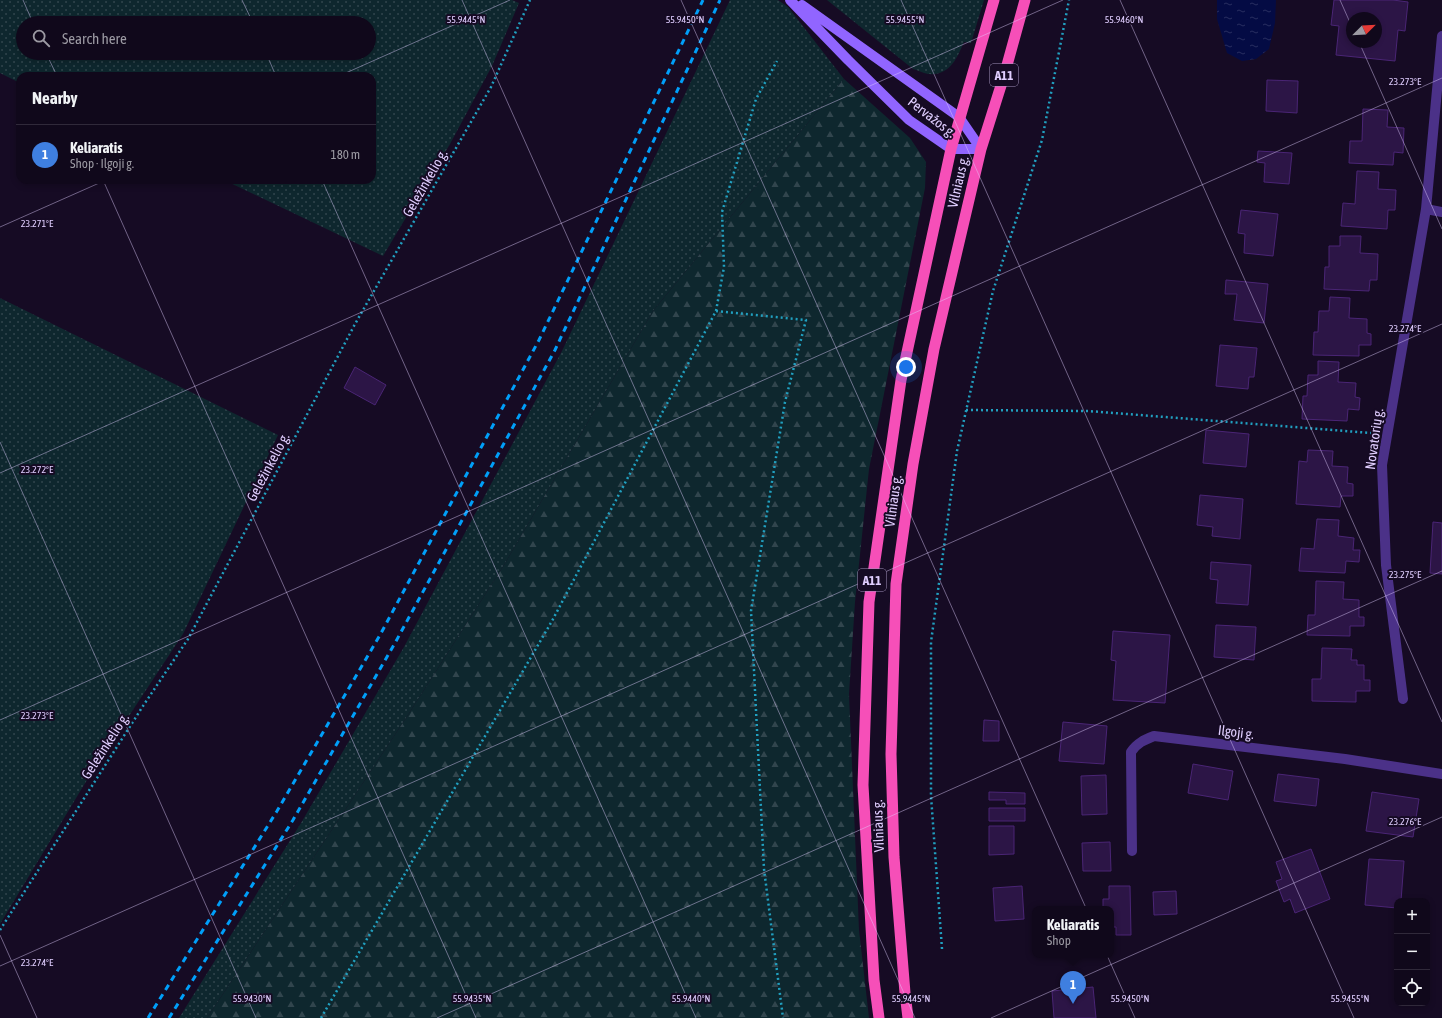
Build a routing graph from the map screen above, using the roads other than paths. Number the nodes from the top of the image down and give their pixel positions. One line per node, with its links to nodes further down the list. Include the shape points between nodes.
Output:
1 (790, 0): 7 (main road, Pervažos g., via 909,120)
2 (795, 0): 6 (main road, Pervažos g.)
3 (994, 0): 6 (highway, Vilniaus g. / A11)
4 (1025, 0): 8 (highway, Vilniaus g. / A11)
5 (1442, 36): 9 (street, Novatorių g.)
6 (959, 117): 7 (highway, Vilniaus g. / A11); 8 (main road, Pervažos g.)
7 (950, 149): 8 (main road, Pervažos g.); 14 (highway, Vilniaus g. / A11, via 901,380 869,602 863,785 874,980)
8 (981, 149): 15 (highway, Vilniaus g. / A11, via 934,349 913,464 896,584 891,754 892,818)
9 (1426, 209): 10 (street); 11 (street, Novatorių g., via 1382,465 1386,565)
10 (1442, 212)
11 (1403, 699)
12 (1442, 774): 13 (street, Ilgoji g., via 1345,759 1154,736 1136,745 1131,752)
13 (1132, 851)
14 (879, 1018)
15 (908, 1018)

